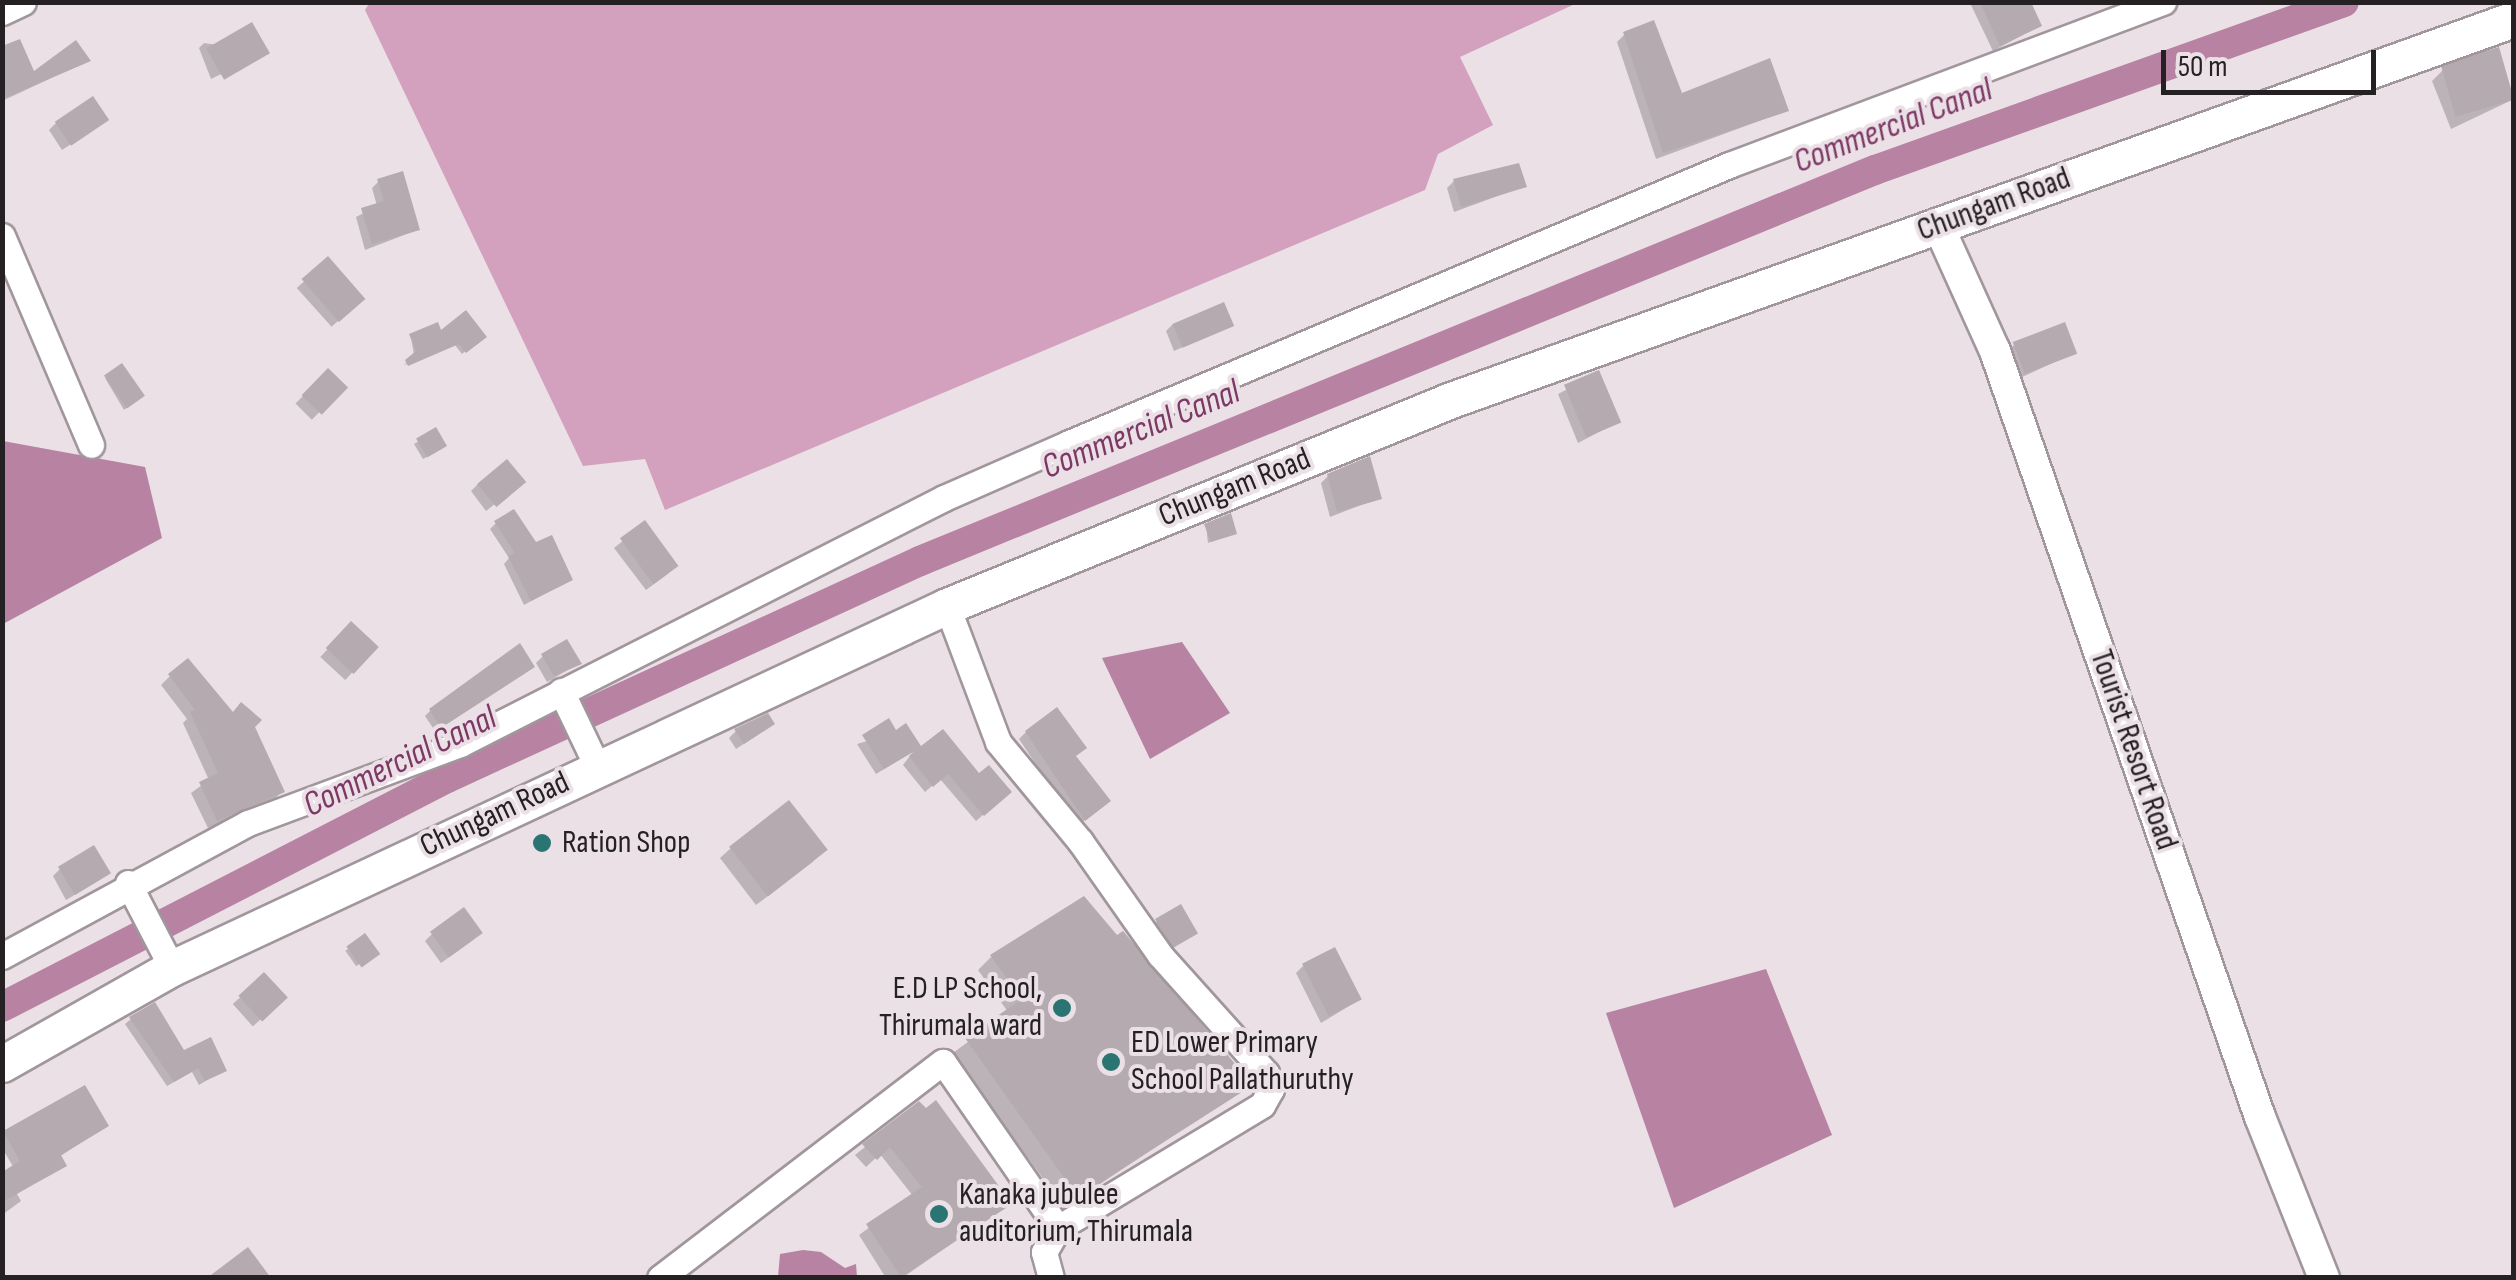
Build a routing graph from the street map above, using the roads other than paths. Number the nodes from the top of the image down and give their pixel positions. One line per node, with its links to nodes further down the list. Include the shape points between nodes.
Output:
1 (23, 2): 3 (street)
2 (2164, 2): 9 (street, via 1729,165 1068,442)
3 (2, 12)
4 (2514, 18): 5 (main road, Chungam Road)
5 (1938, 225): 8 (main road, Chungam Road, via 1451,400); 18 (street, Tourist Resort Road, via 1995,351 2260,1117)
6 (2, 236): 7 (street)
7 (91, 445)
8 (947, 606): 10 (main road, Chungam Road); 15 (street, via 998,742 1080,841 1160,955 1255,1059 1271,1089 1262,1104)
9 (561, 691): 10 (street); 11 (street, via 460,744 248,823)
10 (597, 766): 13 (main road, Chungam Road)
11 (128, 884): 12 (street); 13 (street)
12 (2, 956)
13 (172, 968): 14 (main road, Chungam Road)
14 (2, 1064)
15 (1058, 1228): 16 (street, via 943,1062); 17 (street, via 1044,1252)
16 (660, 1278)
17 (1051, 1278)
18 (2324, 1278)

